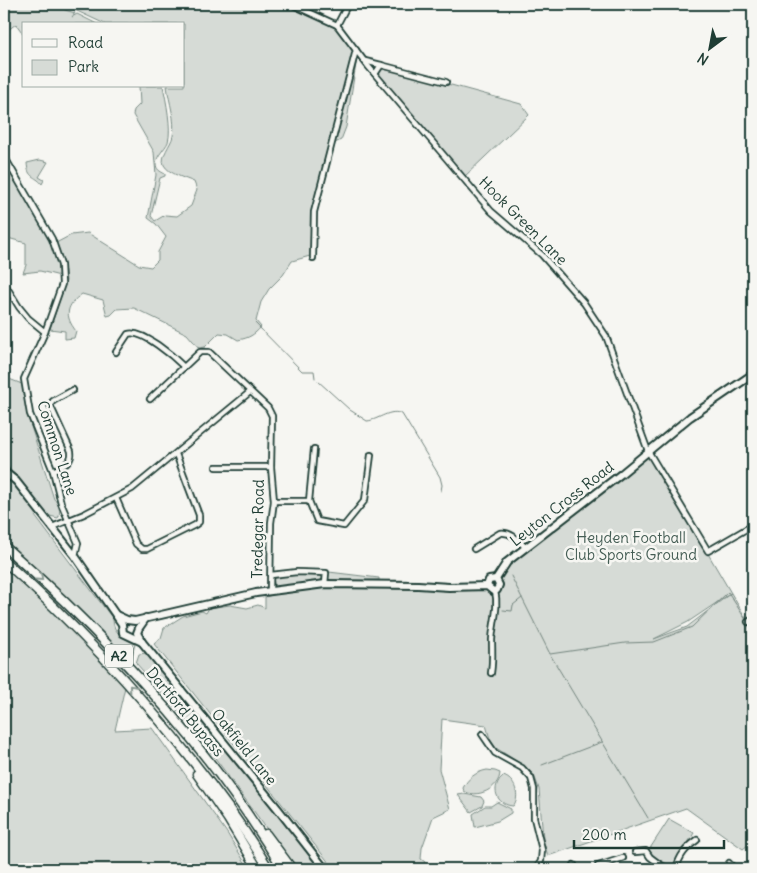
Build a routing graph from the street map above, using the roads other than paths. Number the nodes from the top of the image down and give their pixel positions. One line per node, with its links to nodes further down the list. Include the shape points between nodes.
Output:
1 (291, 4): 3 (street, Hook Green Lane)
2 (348, 4): 3 (street)
3 (337, 25): 4 (street, Hook Green Lane)
4 (356, 50): 5 (street, Hook Green Lane); 10 (street, via 314,212)
5 (364, 61): 6 (street); 7 (street, Hook Green Lane)
6 (381, 65): 7 (street); 8 (street)
7 (375, 74): 20 (street, Hook Green Lane, via 491,211 542,255 584,303 606,336)
8 (446, 82)
9 (4, 156): 12 (street, Common Lane, via 52,239 61,265 62,284)
10 (313, 258)
11 (4, 283): 12 (street, via 28,318)
12 (45, 332): 25 (street, Common Lane, via 24,379 30,414)
13 (116, 352): 14 (street, via 128,334 136,332 168,352)
14 (184, 367): 17 (street, Tredegar Road, via 200,352 209,352); 18 (street, Tredegar Road)
15 (753, 374): 20 (street, Leyton Cross Road)
16 (73, 390): 25 (street, via 50,405 72,457)
17 (250, 392): 21 (street); 24 (street, Tredegar Road, via 272,416)
18 (150, 399)
19 (314, 449): 29 (street)
20 (648, 451): 31 (street, Hook Green Lane, via 708,551); 34 (street, Leyton Cross Road)
21 (176, 454): 27 (street); 27 (street, via 199,515 199,522 195,525 142,549 136,544)
22 (371, 455): 29 (street, via 366,500 344,526 317,522)
23 (216, 467): 24 (street, Tredegar Road)
24 (271, 468): 28 (street, Tredegar Road)
25 (53, 471): 30 (street, Common Lane)
26 (4, 473): 32 (street, via 16,481)
27 (116, 498): 30 (street)
28 (274, 501): 29 (street); 38 (street, Tredegar Road)
29 (309, 501)
30 (68, 520): 32 (street); 36 (street, Common Lane, via 78,543)
31 (753, 525)
32 (52, 526): 36 (street)
33 (4, 546): 53 (highway, Dartford Bypass / A2, one-way to 53, via 78,613 127,664)
34 (526, 548): 35 (street, via 504,532); 39 (street, Leyton Cross Road, via 507,562)
35 (474, 549)
36 (75, 556): 46 (street, via 116,615)
37 (4, 561): 51 (highway, Dartford Bypass / A2, one-way to 37, via 94,646)
38 (271, 575): 40 (street, via 297,572 326,574); 42 (street, Tredegar Road)
39 (496, 579): 41 (street, Leyton Cross Road, via 489,580); 43 (street, via 499,585)
40 (326, 584): 41 (street); 42 (street)
41 (486, 586): 43 (street)
42 (270, 591): 44 (street)
43 (496, 591): 50 (street)
44 (146, 618): 45 (street); 47 (street)
45 (135, 621): 46 (street); 47 (street, Oakfield Lane)
46 (125, 622): 48 (street, via 123,633)
47 (138, 630): 48 (street); 49 (street, Oakfield Lane)
48 (131, 637): 49 (street, Oakfield Lane)
49 (142, 642): 62 (street, Oakfield Lane)
50 (491, 673)
51 (164, 725): 58 (highway); 59 (highway, Dartford Bypass / A2, via 222,799)
52 (482, 734): 63 (street, via 495,753 522,768 531,778 534,818 542,850)
53 (221, 778): 60 (highway, Dartford Bypass / A2); 61 (highway)
54 (697, 840): 66 (street, via 684,851)
55 (635, 852): 65 (street, via 646,851)
56 (623, 858): 64 (street, via 602,864)
57 (729, 863): 67 (street)
58 (258, 869)
59 (269, 869)
60 (283, 869)
61 (292, 869)
62 (325, 869)
63 (536, 869)
64 (598, 869)
65 (666, 869)
66 (676, 869)
67 (730, 869)

